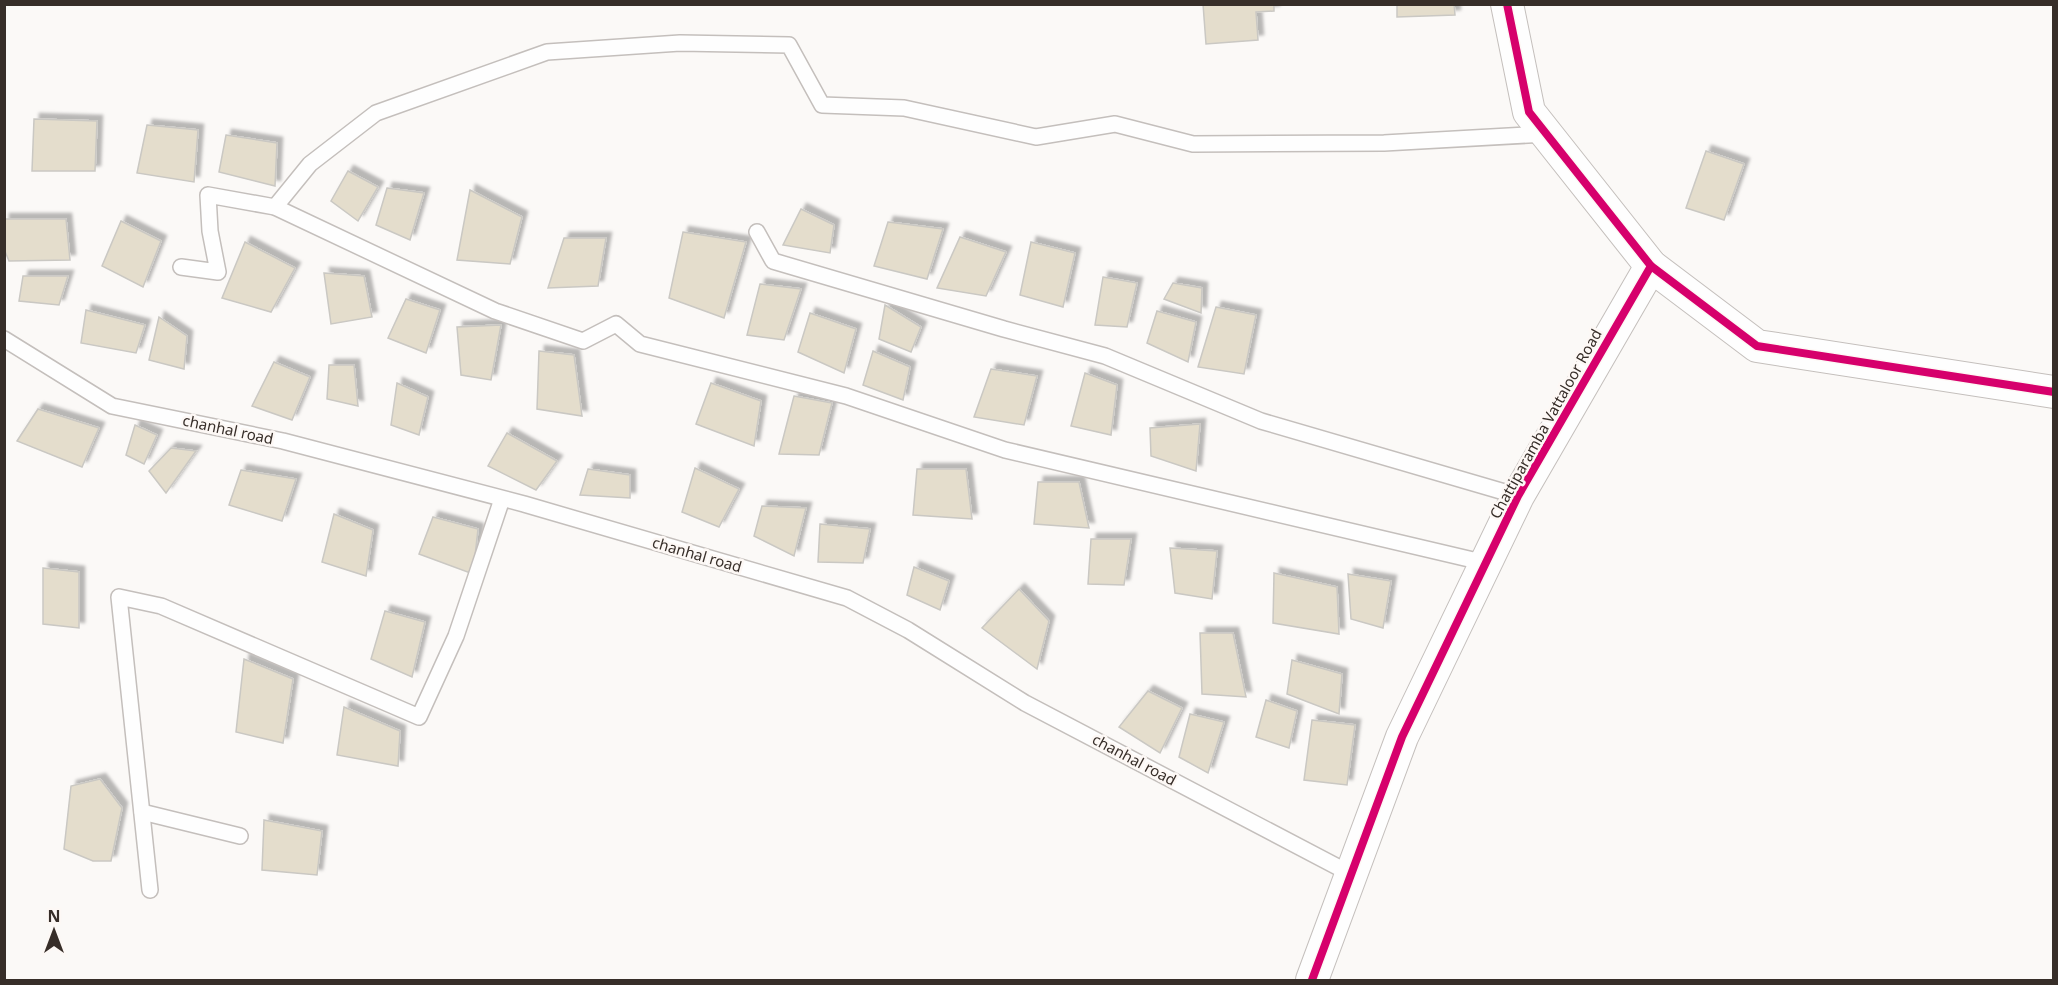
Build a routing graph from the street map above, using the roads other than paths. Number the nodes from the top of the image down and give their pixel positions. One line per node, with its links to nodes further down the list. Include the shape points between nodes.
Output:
1 (1507, 4): 2 (street, via 1529,112)
2 (1546, 134): 3 (lane, via 1384,142 1193,144 1115,124 1036,137 903,108 822,105 789,45 680,43 547,52 376,113 310,164); 5 (street)
3 (275, 207): 6 (lane, via 208,195 218,272); 11 (lane, via 495,311 583,341 616,324 640,344 846,396 1005,450)
4 (757, 232): 9 (lane, via 773,261 1105,356 1261,421)
5 (1651, 266): 8 (street, via 1756,346); 9 (street, Chattiparamba Vattaloor Road)
6 (181, 267)
7 (4, 339): 10 (lane, chanhal road, via 112,406 283,441)
8 (2054, 392)
9 (1518, 496): 11 (street, Chattiparamba Vattaloor Road)
10 (502, 499): 12 (lane, via 456,636 419,717 161,606 119,597); 14 (lane, chanhal road, via 848,598 908,630 1025,703)
11 (1486, 563): 14 (street, Chattiparamba Vattaloor Road, via 1402,737)
12 (142, 812): 13 (lane); 15 (lane)
13 (240, 836)
14 (1351, 874): 16 (street, Chattiparamba Vattaloor Road)
15 (150, 890)
16 (1312, 981)

